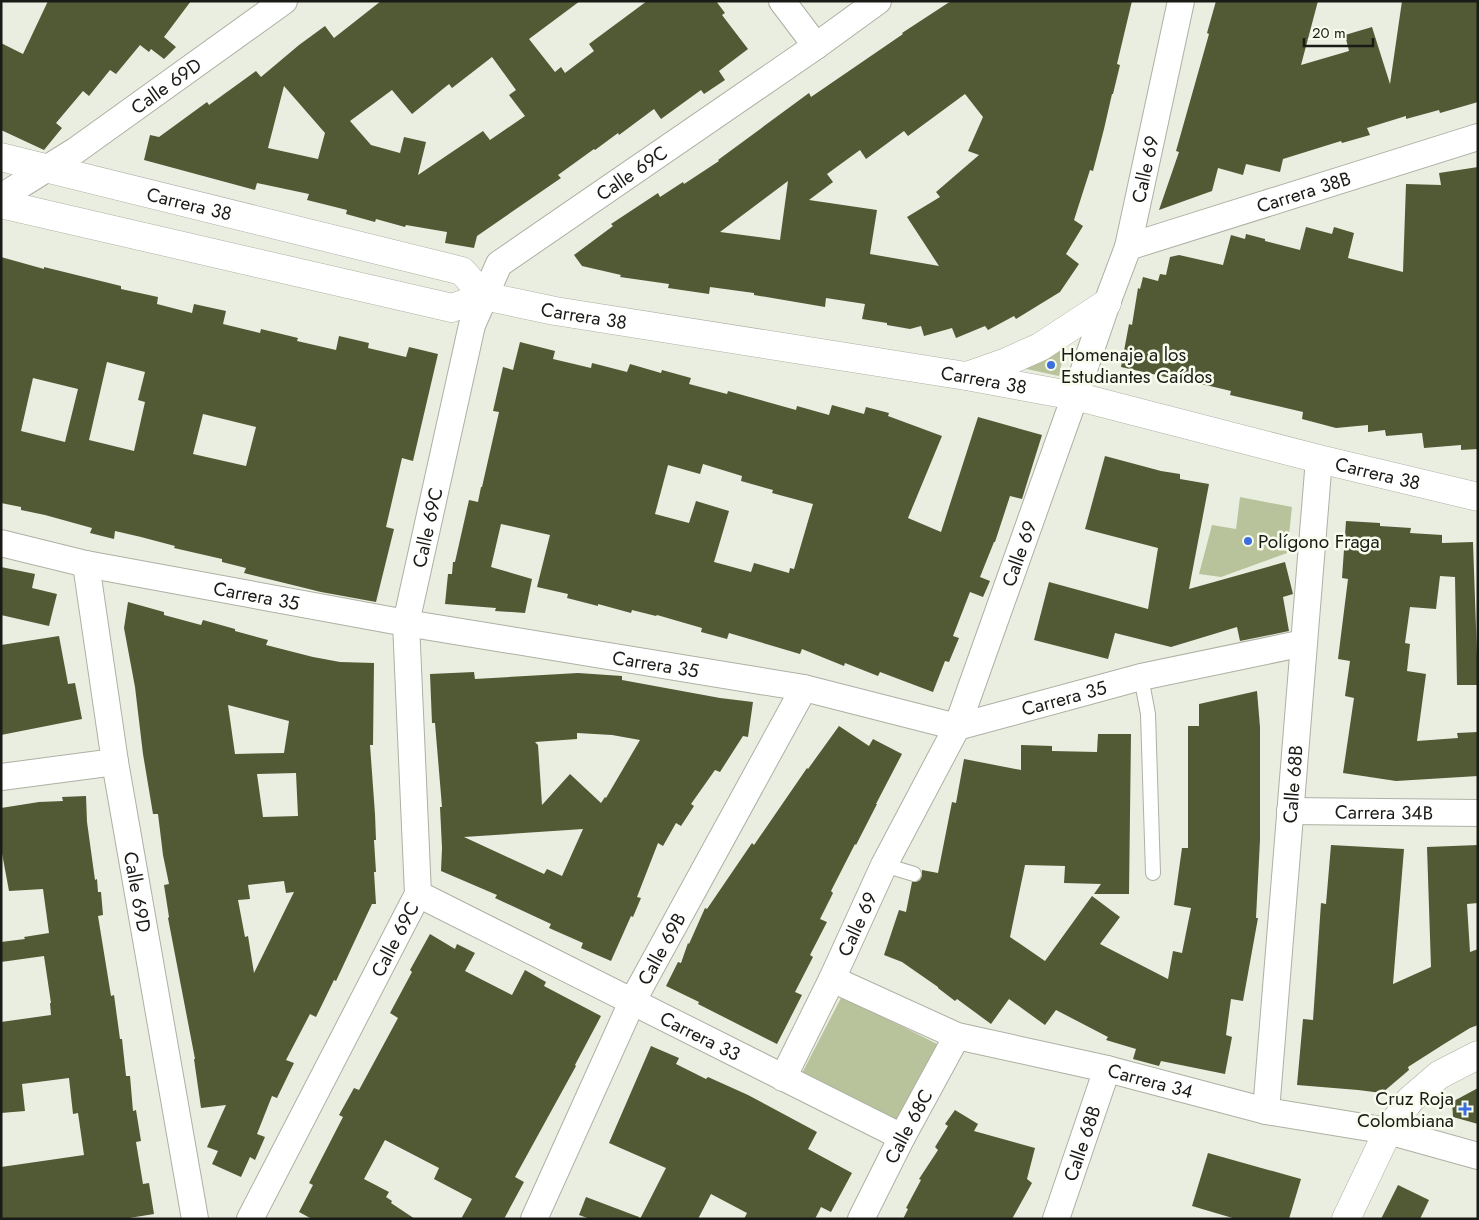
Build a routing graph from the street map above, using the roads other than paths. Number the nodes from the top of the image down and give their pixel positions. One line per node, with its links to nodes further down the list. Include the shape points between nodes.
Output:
1 (284, 1): 8 (street, Calle 69D, via 75,151)
2 (782, 1): 5 (street)
3 (878, 1): 5 (street, Calle 69C)
4 (1181, 1): 11 (street, Calle 69)
5 (816, 46): 12 (street, Calle 69C, via 499,264)
6 (1478, 137): 11 (street, Carrera 38B)
7 (1, 157): 8 (main road, Carrera 38)
8 (46, 168): 9 (street, Calle 69D); 12 (main road, Carrera 38, via 462,271)
9 (1, 197)
10 (1, 204): 12 (main road, via 452,308)
11 (1128, 247): 13 (street, Calle 69)
12 (484, 296): 14 (main road, Carrera 38, via 555,311); 20 (street, Calle 69C, via 472,325)
13 (1107, 303): 14 (main road, via 1040,347); 15 (street, Calle 69)
14 (966, 376): 15 (main road, Carrera 38)
15 (1075, 396): 16 (main road, Carrera 38); 24 (street, Calle 69)
16 (1318, 460): 17 (main road, Carrera 38); 21 (street, Calle 68B)
17 (1478, 497)
18 (1, 544): 19 (street, Carrera 35)
19 (86, 564): 20 (street, Carrera 35); 25 (street, Calle 69D)
20 (406, 623): 23 (street, Carrera 35); 32 (street, Calle 69C)
21 (1304, 644): 22 (street, Carrera 35); 27 (street, Calle 68B)
22 (1141, 677): 24 (street, Carrera 35); 30 (lane, via 1148,714)
23 (804, 688): 24 (street, Carrera 35); 34 (street, Calle 69B)
24 (957, 728): 29 (street, Calle 69)
25 (115, 762): 26 (street); 43 (street, Calle 69D)
26 (1, 776)
27 (1290, 811): 28 (street, Carrera 34B); 39 (street, Calle 68B)
28 (1478, 813)
29 (884, 865): 31 (lane); 33 (street, Calle 69)
30 (1153, 873)
31 (914, 874)
32 (418, 894): 34 (street, Carrera 33); 44 (street, Calle 69C)
33 (832, 979): 35 (street, Carrera 34); 38 (street, Calle 69)
34 (632, 1002): 38 (street, Carrera 33); 45 (street, Calle 69B)
35 (957, 1036): 37 (street, Carrera 34); 41 (street, Calle 68C)
36 (1478, 1055): 40 (main road, via 1439,1075 1410,1100)
37 (1107, 1069): 39 (street, Carrera 34); 47 (street, Calle 68B)
38 (783, 1078): 41 (street, Carrera 33)
39 (1266, 1111): 40 (street, Carrera 34)
40 (1388, 1131): 42 (street, Carrera 34); 48 (main road)
41 (902, 1137): 46 (street, Calle 68C)
42 (1478, 1156)
43 (195, 1219)
44 (250, 1219)
45 (534, 1219)
46 (861, 1219)
47 (1056, 1219)
48 (1346, 1219)

